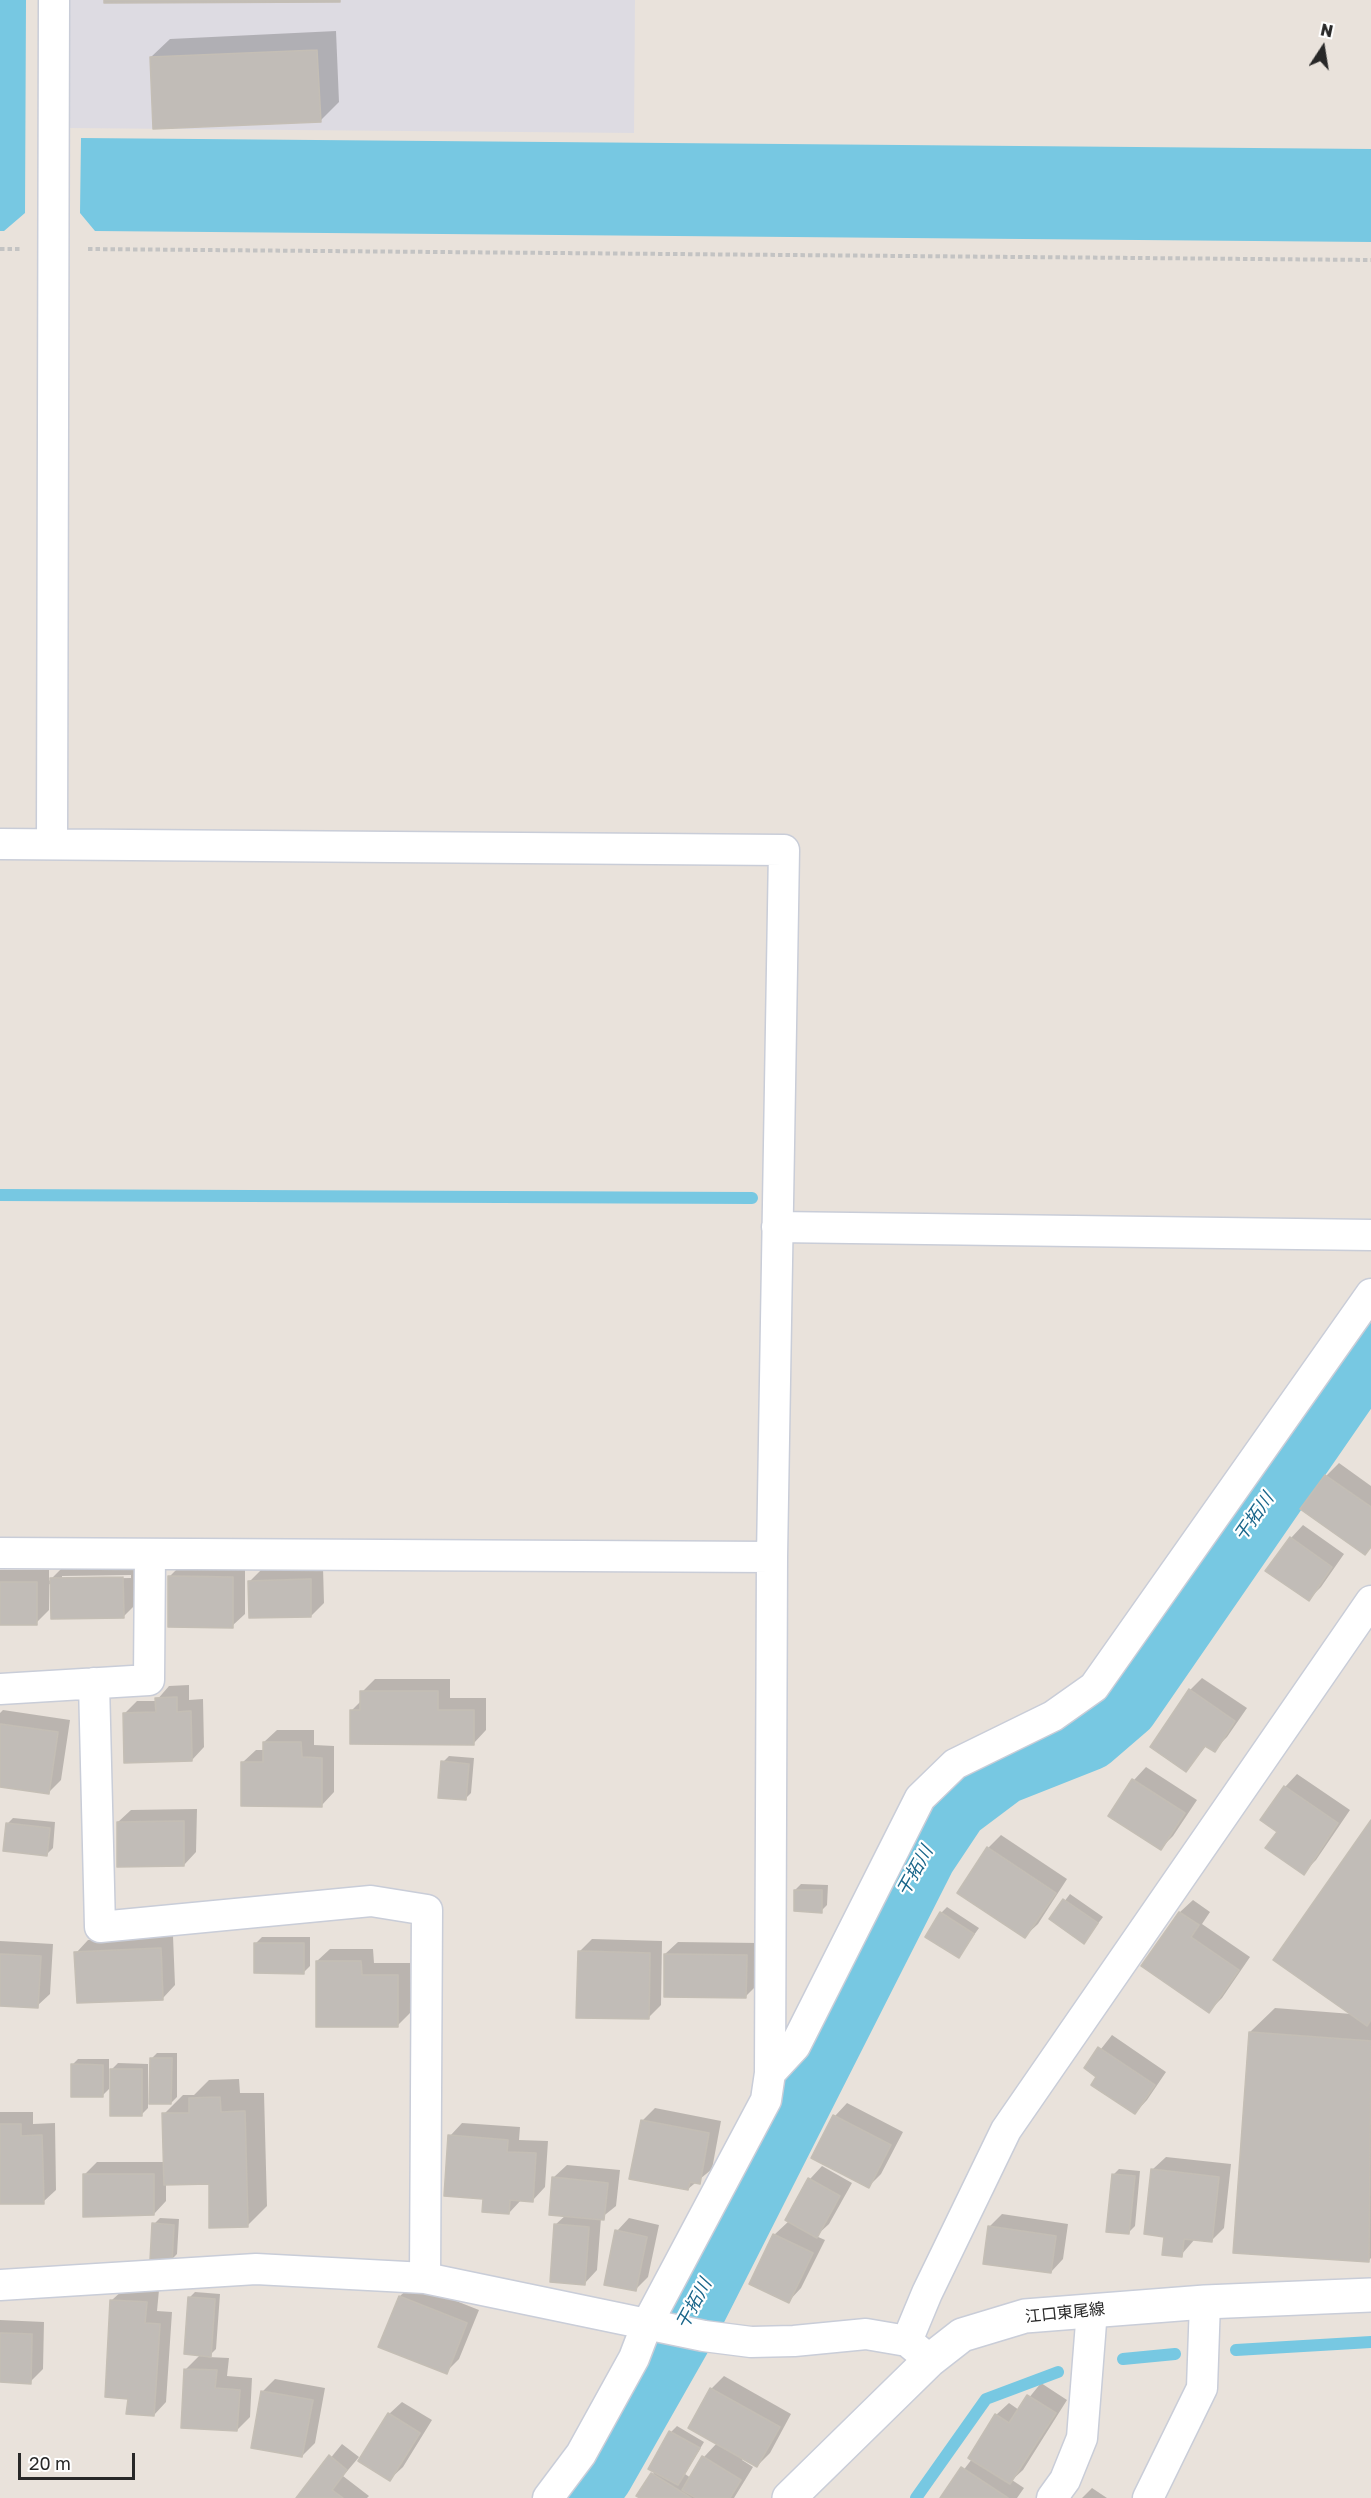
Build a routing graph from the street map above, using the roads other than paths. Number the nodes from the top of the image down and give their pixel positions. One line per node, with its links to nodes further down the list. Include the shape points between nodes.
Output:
1 (54, 0): 3 (street)
2 (0, 844): 3 (street)
3 (52, 844): 4 (street, via 783,850)
4 (777, 1227): 5 (street); 9 (street)
5 (1371, 1235)
6 (1371, 1294): 13 (street, via 1094,1687 1053,1716 955,1764 920,1798 795,2046)
7 (0, 1553): 8 (street)
8 (150, 1554): 9 (street); 11 (street, via 149,1680)
9 (771, 1557): 13 (street)
10 (1371, 1601): 20 (street, via 1006,2130 927,2293)
11 (94, 1683): 12 (street); 14 (street, via 100,1928 371,1901 427,1910)
12 (0, 1689)
13 (770, 2073): 19 (street, via 766,2100)
14 (424, 2278): 15 (street, via 256,2269); 19 (street)
15 (0, 2285)
16 (1371, 2295): 17 (main road, 江口東尾線)
17 (1205, 2301): 18 (main road, 江口東尾線); 24 (street, via 1202,2388)
18 (1092, 2310): 20 (main road, 江口東尾線, via 1025,2316); 23 (street, via 1082,2438 1065,2480)
19 (652, 2325): 20 (street, via 762,2342 866,2334); 21 (street, via 581,2454)
20 (919, 2350): 22 (main road, 江口東尾線)
21 (548, 2498)
22 (789, 2498)
23 (1052, 2498)
24 (1148, 2498)

